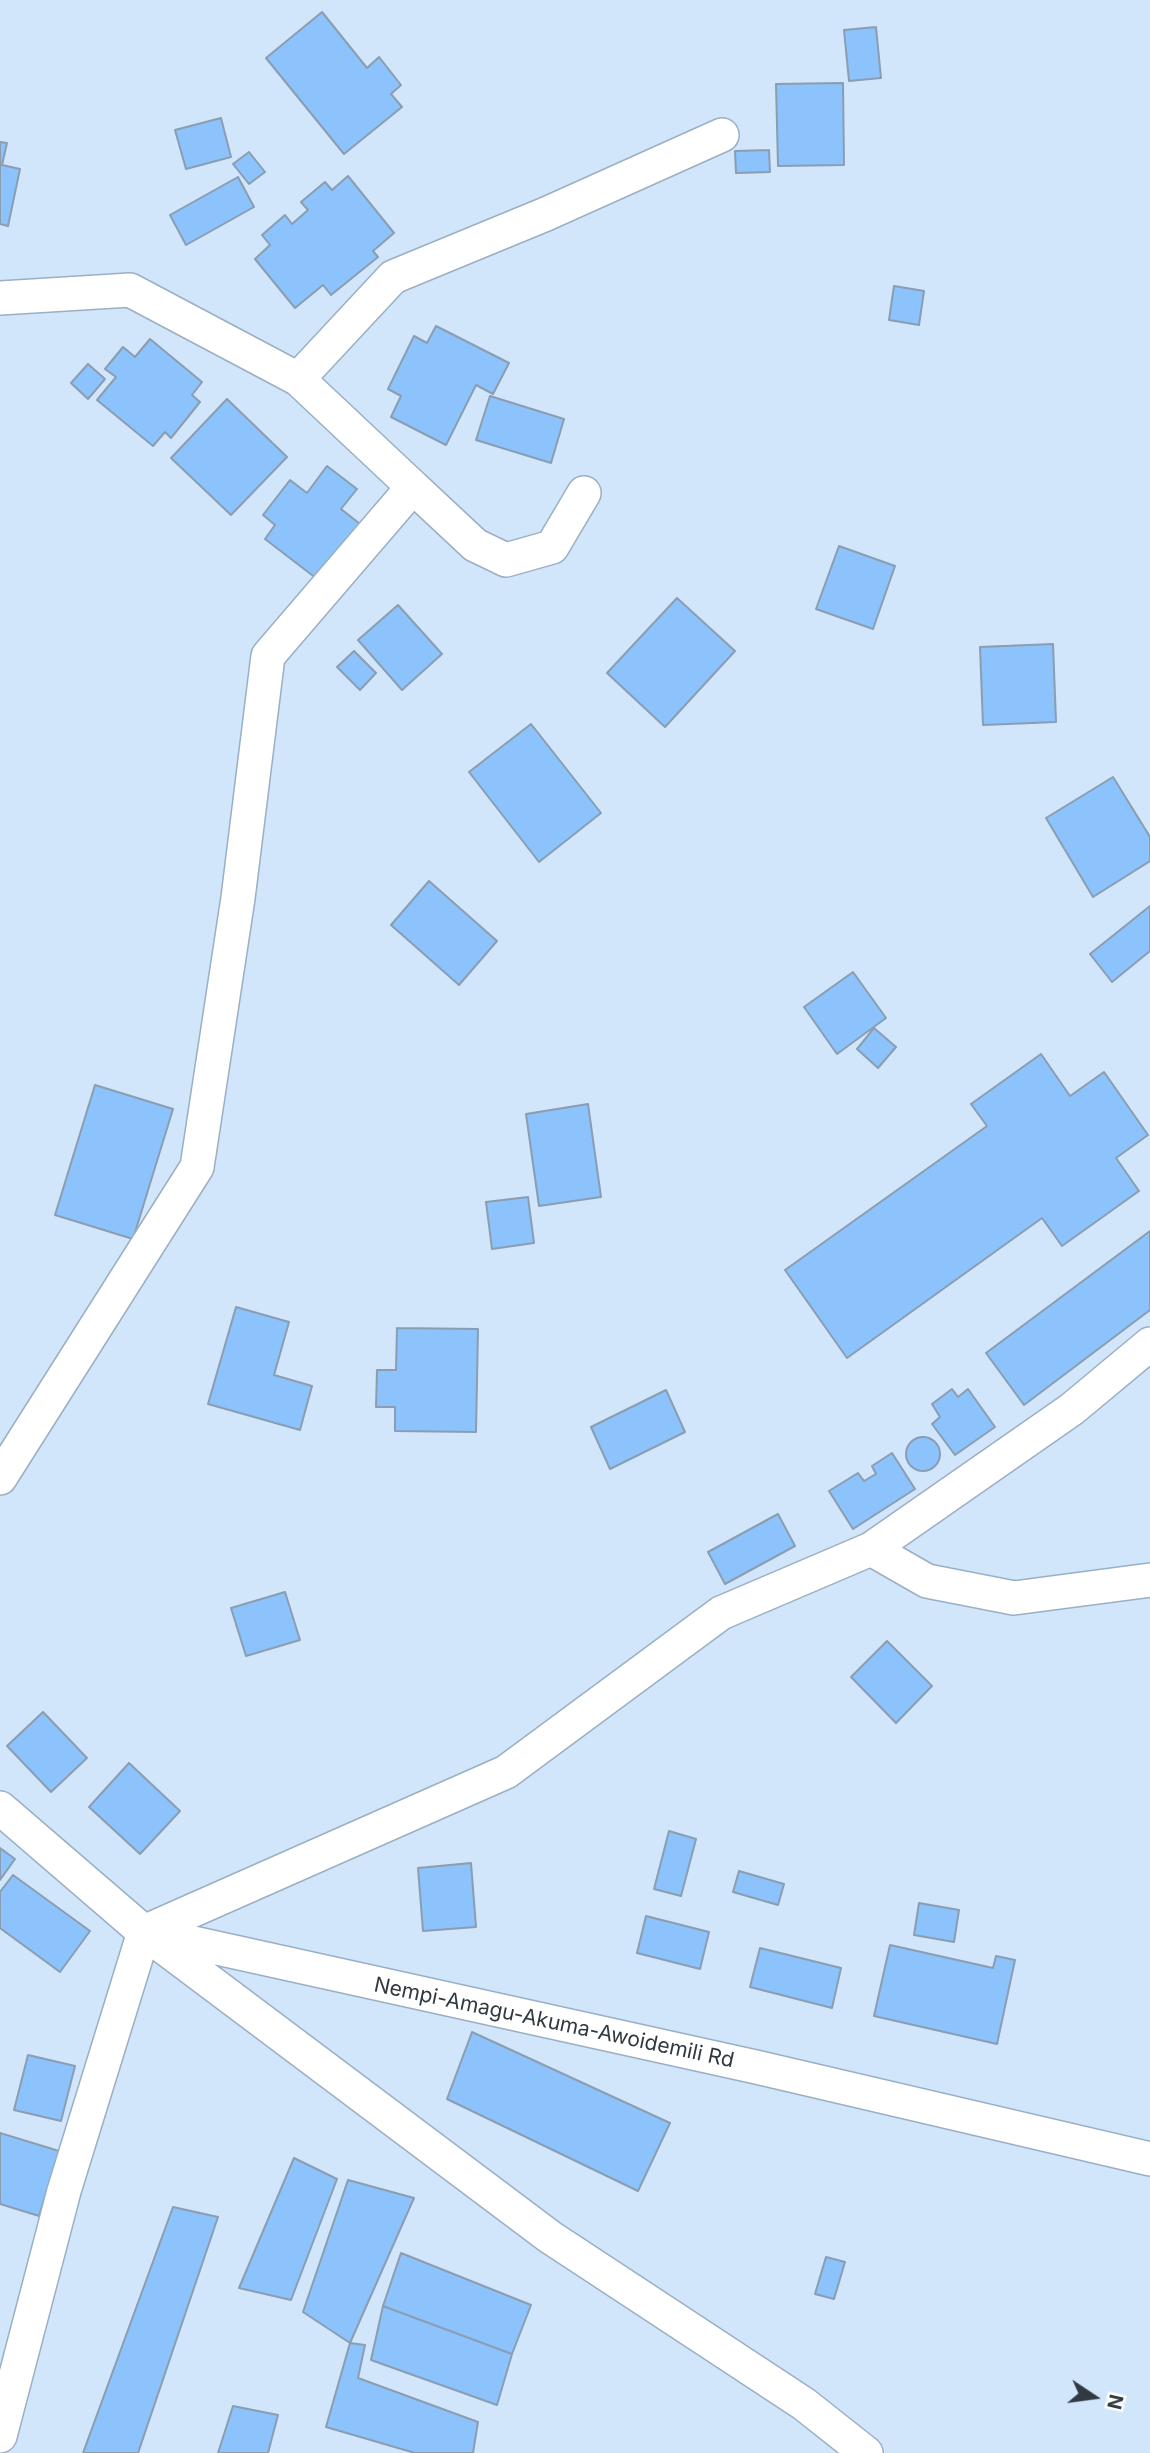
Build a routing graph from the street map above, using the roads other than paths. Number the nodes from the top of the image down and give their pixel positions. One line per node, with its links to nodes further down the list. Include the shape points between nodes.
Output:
1 (722, 135): 3 (street, via 393,277)
2 (0, 298): 3 (street, via 130,290)
3 (298, 379): 4 (street)
4 (413, 487): 5 (street, via 475,545 506,561 552,547); 7 (street, via 268,656 238,898 197,1167)
5 (584, 493)
6 (1150, 1344): 8 (street, via 1072,1409)
7 (0, 1479)
8 (871, 1549): 9 (street, via 927,1581 1014,1598); 11 (street, via 721,1613 506,1772)
9 (1150, 1580)
10 (0, 1808): 11 (street, Nempi-Amagu-Akuma-Awoidemili Rd)
11 (144, 1932): 12 (street, Nempi-Amagu-Akuma-Awoidemili Rd, via 756,2067); 13 (street, via 64,2191); 14 (street, via 550,2237 804,2404)
12 (1150, 2160)
13 (0, 2436)
14 (866, 2453)

